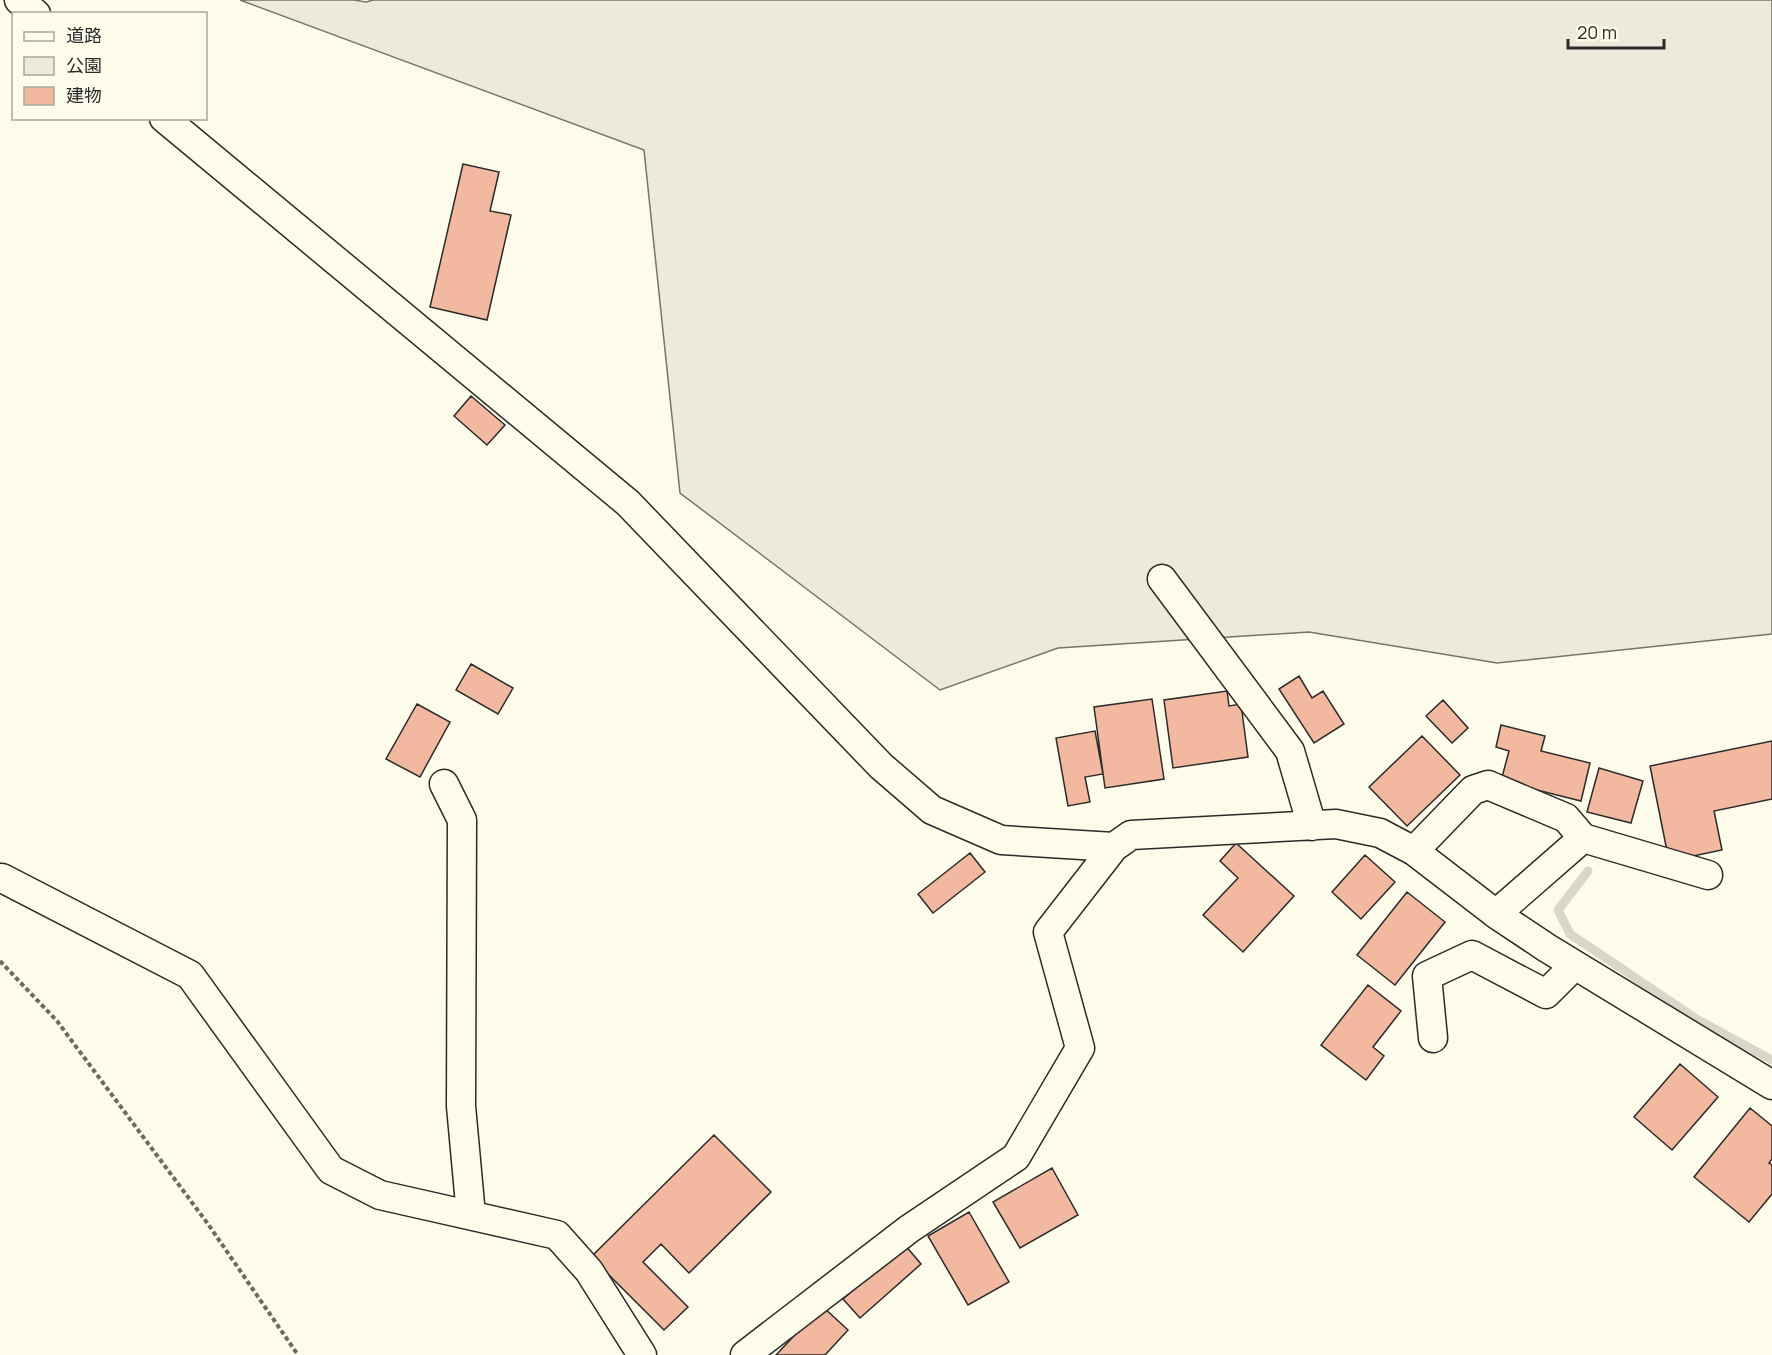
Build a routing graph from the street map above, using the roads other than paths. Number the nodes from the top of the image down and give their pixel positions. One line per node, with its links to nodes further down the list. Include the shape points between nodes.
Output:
1 (20, 0): 2 (street)
2 (34, 12)
3 (166, 120): 8 (street, via 628,503 881,766 932,810 1001,840)
4 (1162, 579): 6 (street, via 1290,751)
5 (444, 784): 16 (street, via 462,820 461,1106)
6 (1312, 826): 8 (street, via 1131,836); 9 (street, via 1336,824 1380,833)
7 (1583, 838): 9 (street, via 1566,818 1488,785 1473,790); 10 (street); 12 (street)
8 (1114, 847): 18 (street, via 1048,932 1080,1048 1016,1157 909,1229)
9 (1414, 851): 12 (street)
10 (1707, 875)
11 (2, 878): 16 (street, via 190,975 331,1170 380,1195)
12 (1496, 914): 13 (street)
13 (1575, 965): 14 (street, via 1546,994 1472,955 1427,976); 15 (street)
14 (1433, 1038)
15 (1772, 1085)
16 (471, 1215): 17 (street, via 557,1235 589,1271)
17 (642, 1355)
18 (746, 1355)

